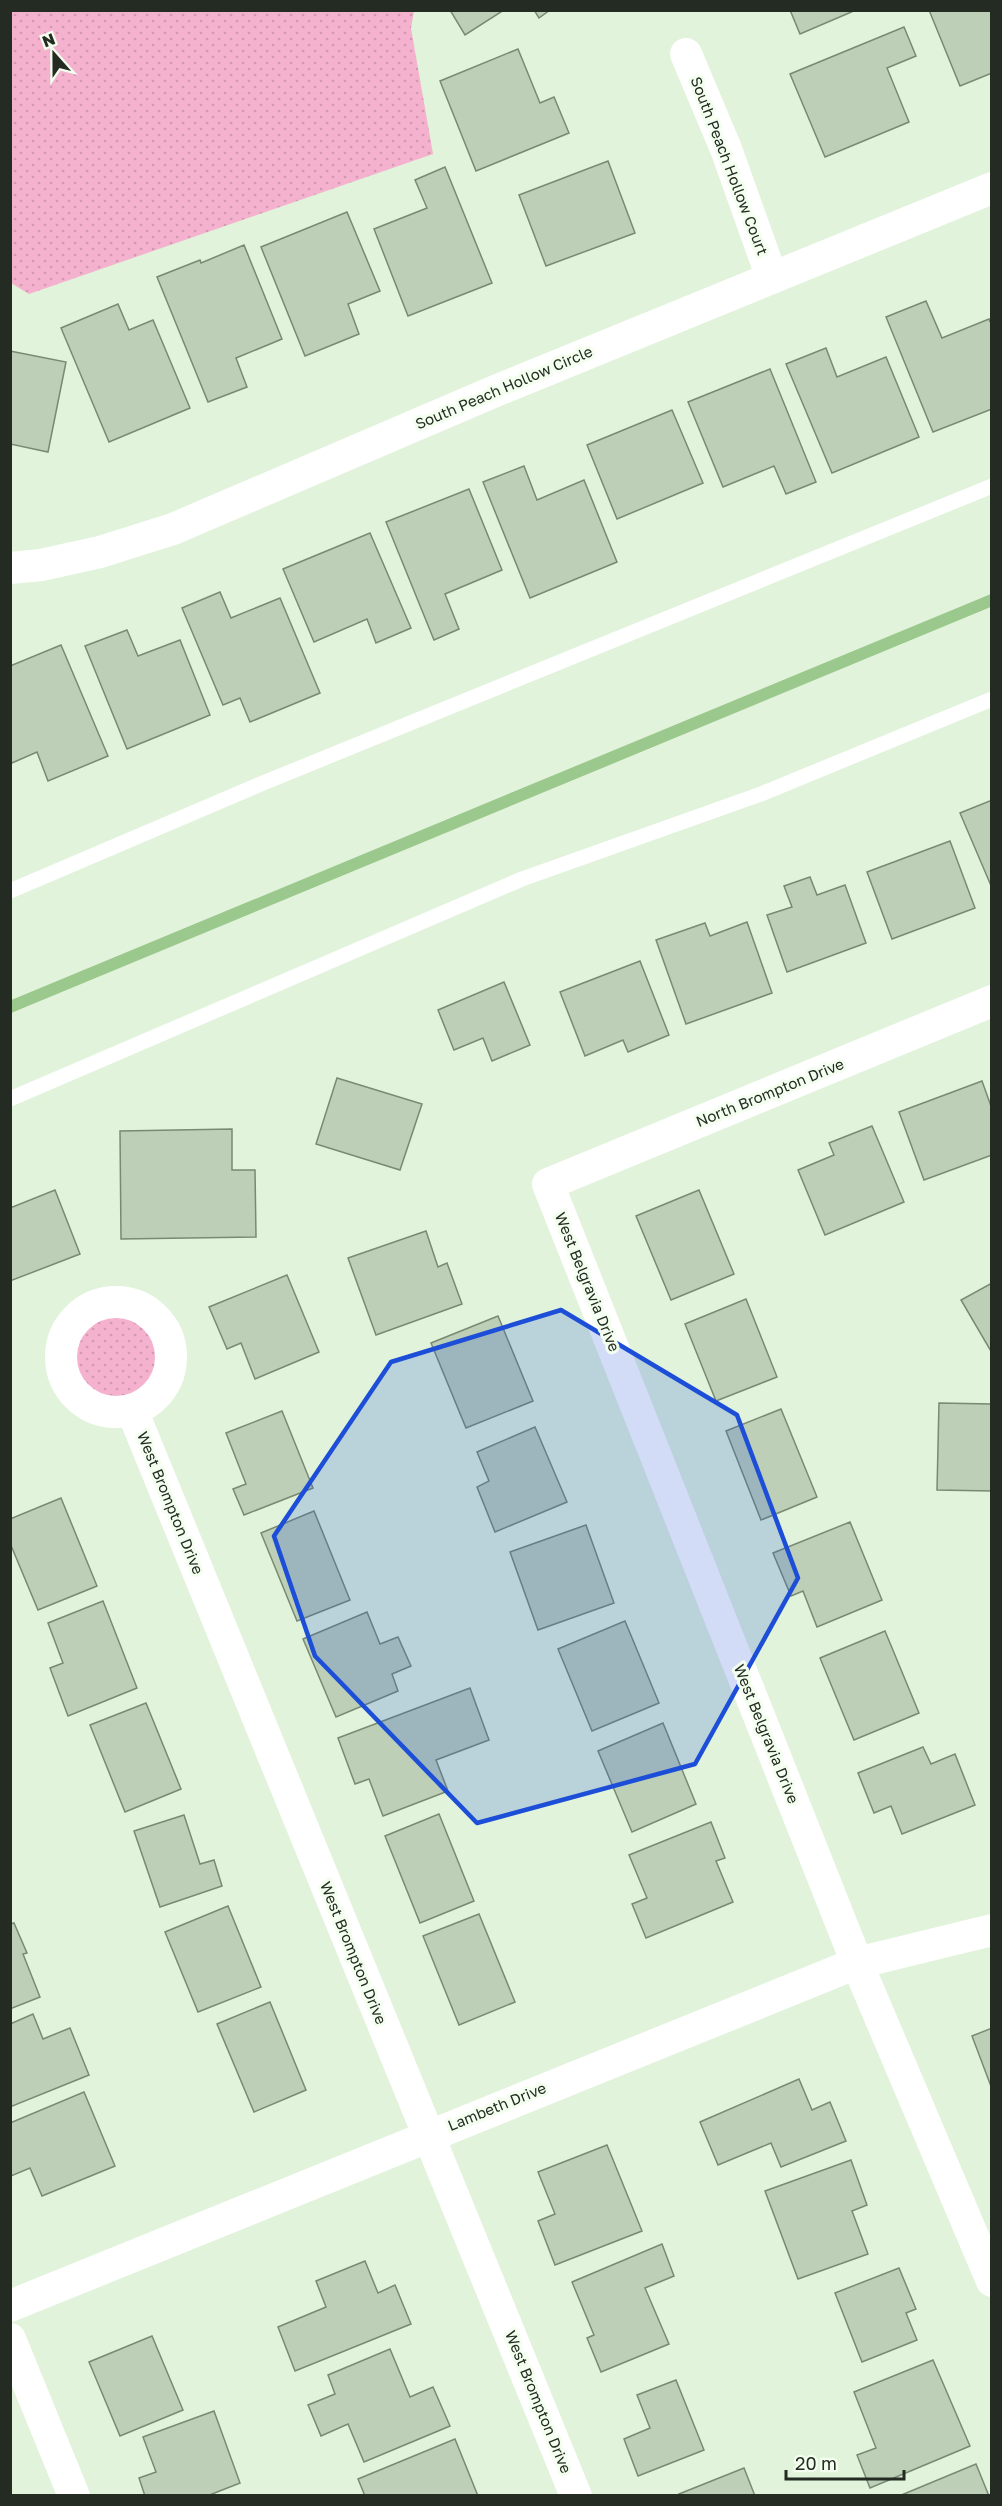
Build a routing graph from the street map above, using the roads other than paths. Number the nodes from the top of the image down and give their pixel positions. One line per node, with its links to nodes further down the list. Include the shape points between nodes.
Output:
1 (686, 54): 3 (street, South Peach Hollow Court, via 726,149)
2 (992, 188): 3 (street, South Peach Hollow Circle)
3 (772, 278): 5 (street, South Peach Hollow Circle, via 173,529 100,552)
4 (992, 486): 7 (lane, via 263,783)
5 (10, 568)
6 (992, 699): 9 (lane, via 761,794 522,879)
7 (10, 891)
8 (992, 1001): 10 (street, North Brompton Drive)
9 (10, 1099)
10 (548, 1184): 13 (street, West Belgravia Drive)
11 (132, 1410): 14 (street, West Brompton Drive)
12 (992, 1930): 13 (street, Lambeth Drive)
13 (857, 1963): 14 (street, Lambeth Drive); 15 (street, West Belgravia Drive)
14 (427, 2135): 16 (street, Lambeth Drive); 19 (street, West Brompton Drive)
15 (992, 2281)
16 (10, 2306)
17 (10, 2339): 18 (street)
18 (74, 2496)
19 (576, 2496)

